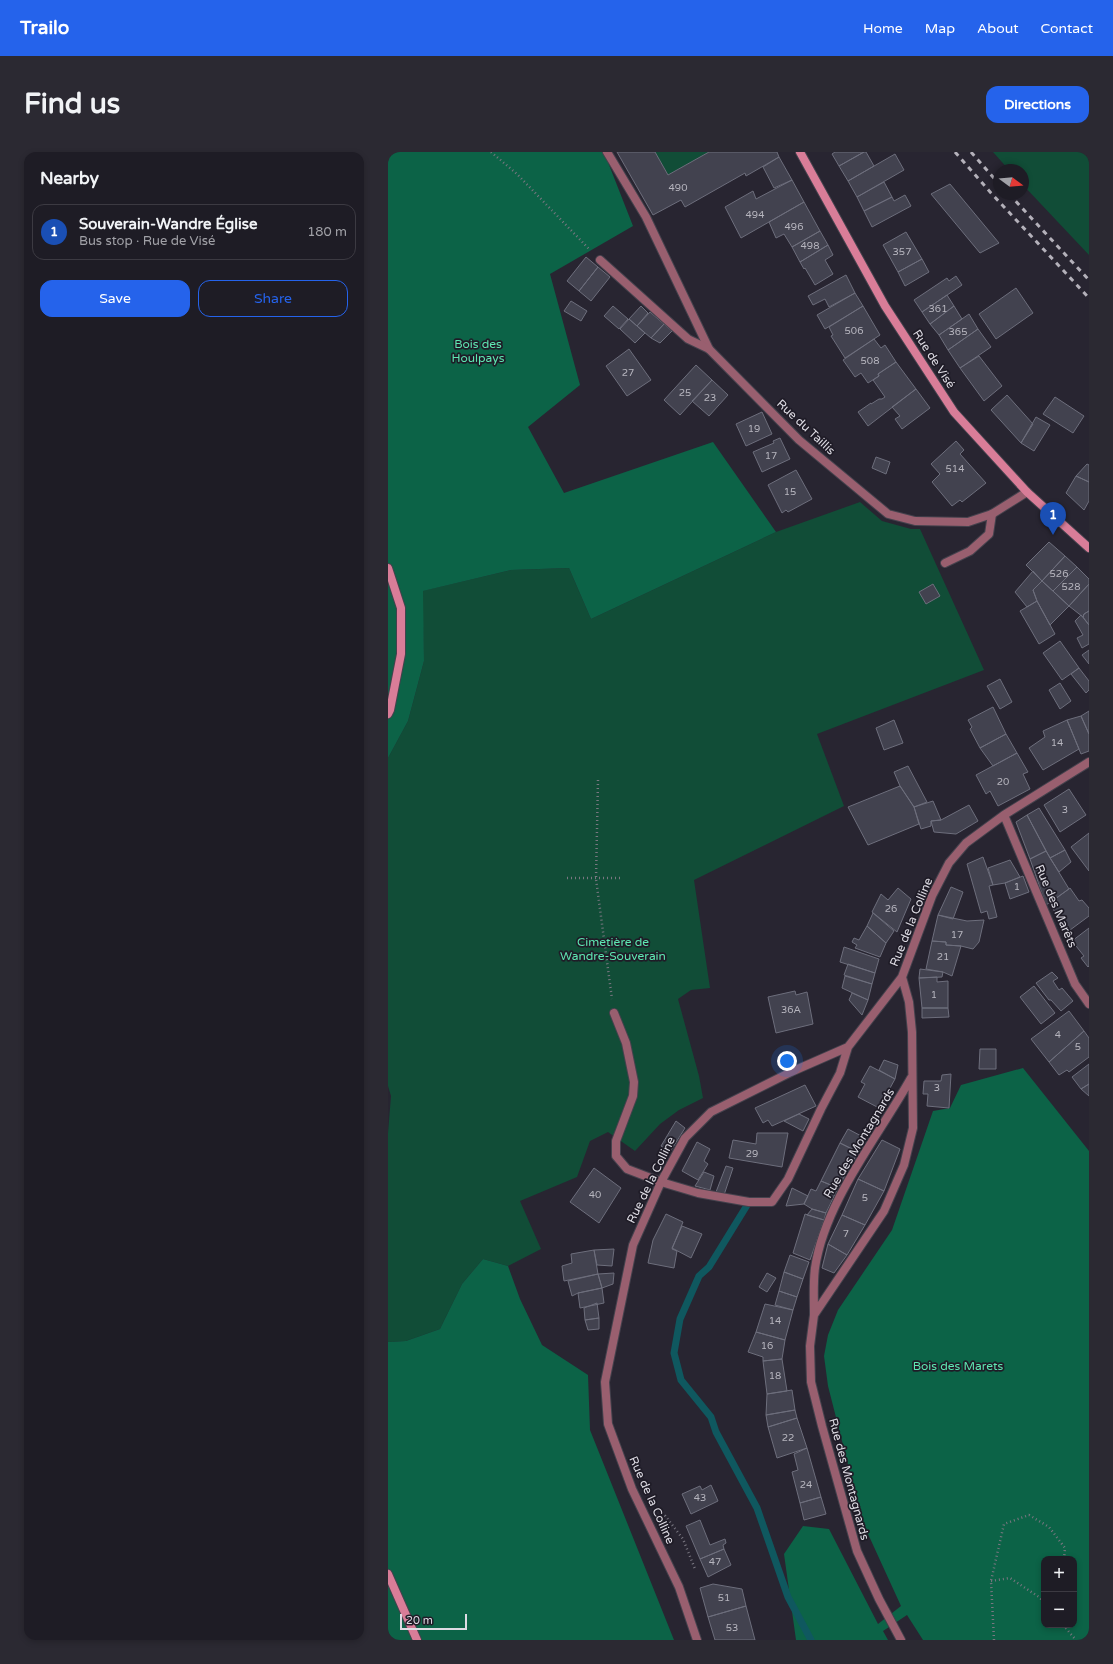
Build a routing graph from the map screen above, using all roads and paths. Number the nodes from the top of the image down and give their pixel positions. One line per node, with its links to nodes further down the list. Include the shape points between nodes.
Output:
1 (492, 152): 4 (path, via 517,174)
2 (607, 152): 5 (street, via 646,217)
3 (800, 152): 6 (street, Rue de Visé, via 886,306 954,412)
4 (600, 260): 5 (street, Rue du Taillis, via 688,339)
5 (709, 349): 7 (street, Rue du Taillis, via 799,440 888,514 915,521 968,522)
6 (1027, 492): 7 (street, Rue du Taillis); 8 (street, Rue de Visé)
7 (992, 514): 9 (street, via 989,534 970,551)
8 (1089, 548)
9 (945, 563)
10 (388, 568): 11 (street, via 401,608 401,654)
11 (388, 714)
12 (1089, 762): 14 (street, Rue de la Colline)
13 (598, 780): 17 (path)
14 (1004, 815): 18 (street, Rue de la Colline, via 966,843 950,864 932,896); 19 (street, Rue des Marêts, via 1075,984)
15 (567, 878): 17 (path)
16 (621, 878): 17 (path)
17 (596, 879): 20 (path)
18 (902, 977): 21 (street, Rue de la Colline); 22 (street, Rue des Montagnards, via 909,1002)
19 (1089, 1004)
20 (614, 1013): 23 (street, via 626,1043 634,1082 632,1096 616,1141 616,1156 627,1169)
21 (848, 1047): 23 (street, Rue de la Colline, via 711,1112 685,1138); 23 (street, via 840,1073 788,1179 772,1202 749,1202)
22 (912, 1077): 24 (street, Rue des Montagnards, via 835,1206 815,1268); 24 (street, Rue des Montagnards, via 913,1128 904,1165 884,1211)
23 (661, 1182): 33 (street, Rue de la Colline, via 633,1245 605,1382 608,1424 632,1489 679,1586)
24 (814, 1315): 34 (street, Rue des Montagnards, via 810,1346 811,1382 822,1426 857,1551)
25 (656, 1507): 27 (path, via 663,1511 683,1539)
26 (1064, 1556): 29 (path, via 1065,1548 1049,1527 1029,1515 1004,1524)
27 (695, 1569)
28 (388, 1574): 32 (street)
29 (991, 1581): 30 (path, via 1010,1578); 35 (path)
30 (1041, 1599)
31 (1066, 1628): 36 (path)
32 (417, 1640)
33 (698, 1640)
34 (900, 1640)
35 (994, 1640)
36 (1076, 1640)

